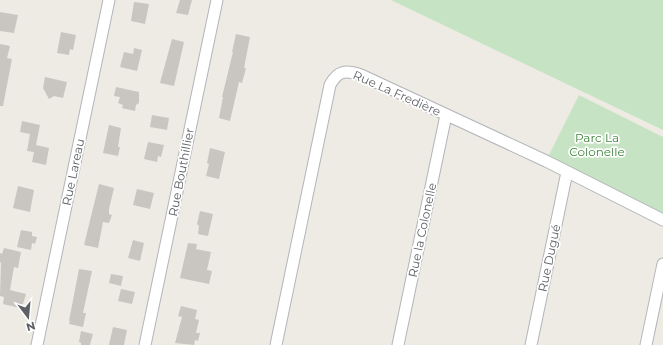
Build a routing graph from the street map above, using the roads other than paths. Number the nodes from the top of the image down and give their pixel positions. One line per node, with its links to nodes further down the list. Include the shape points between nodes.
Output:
1 (109, 0): 7 (street, Rue Lareau)
2 (216, 0): 8 (street, Rue Bouthillier)
3 (446, 115): 4 (street, Rue La Fredière); 9 (street, Rue La Fredière, via 361,75 342,72 334,77 330,85); 10 (street, Rue la Colonelle)
4 (567, 172): 5 (street, Rue La Fredière); 11 (street, Rue Dugué)
5 (663, 220)
6 (663, 264): 12 (street)
7 (37, 345)
8 (145, 345)
9 (276, 345)
10 (398, 345)
11 (532, 345)
12 (646, 345)

